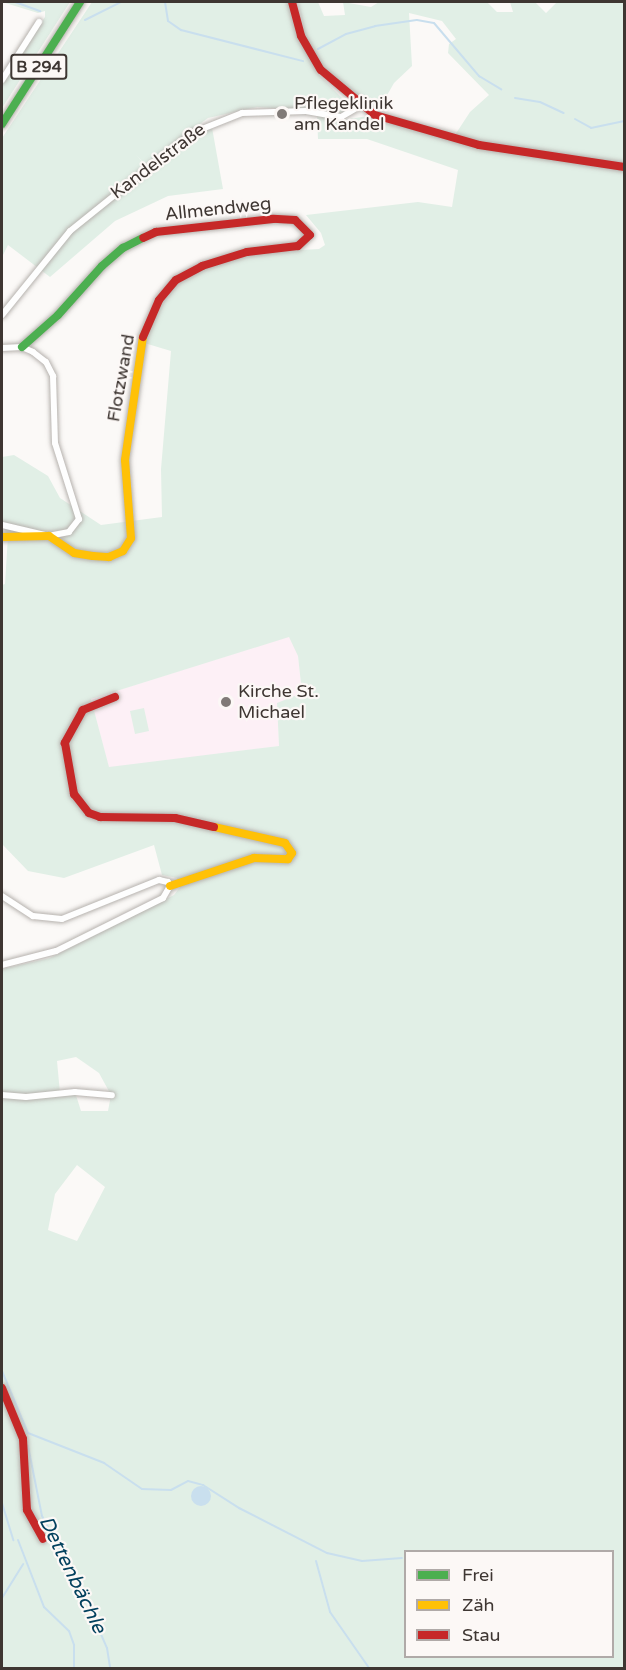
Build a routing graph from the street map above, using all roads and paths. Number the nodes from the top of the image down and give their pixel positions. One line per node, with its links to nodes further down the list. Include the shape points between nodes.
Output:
1 (80, 2): 6 (main road, B 294)
2 (292, 2): 5 (main road, via 301,36 321,70)
3 (39, 22): 4 (street)
4 (2, 80)
5 (360, 106): 7 (main road, via 399,124 479,145); 9 (street, Kandelstraße, via 341,117 306,111 242,112 192,133 70,231)
6 (2, 124)
7 (624, 167)
8 (310, 236): 10 (main road, Allmendweg, via 294,220 280,219 156,232 123,248 102,266 58,315); 13 (main road, Flotzwand, via 298,246 247,252 202,266 166,289 147,323 137,362 125,460 131,538 123,551 110,557 74,553)
9 (2, 315)
10 (22, 347): 11 (street); 13 (street, via 46,362 53,376 55,443 79,511 76,526)
11 (2, 348)
12 (2, 525): 13 (street)
13 (49, 536): 14 (main road)
14 (2, 537)
15 (115, 697): 16 (main road, via 83,710 66,743 67,769 74,794 89,813 100,817 175,818 268,838 290,848 288,859 254,858)
16 (170, 886): 17 (street, via 159,880 62,919 33,916); 18 (street, via 163,898 65,947)
17 (2, 896)
18 (2, 965)
19 (2, 1095): 20 (street)
20 (112, 1095)
21 (2, 1388): 22 (main road, via 23,1439 27,1510)
22 (43, 1539)

